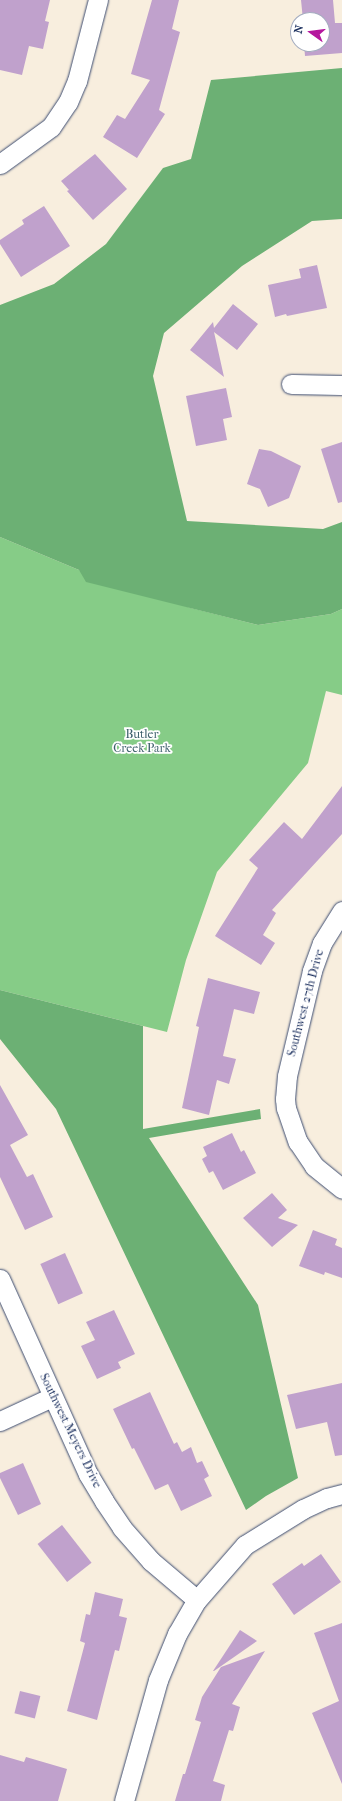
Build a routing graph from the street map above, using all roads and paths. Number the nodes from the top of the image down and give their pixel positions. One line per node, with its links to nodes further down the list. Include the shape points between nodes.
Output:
1 (98, 0): 2 (street, via 87,47 68,102 52,127)
2 (0, 164)
3 (291, 384): 4 (street)
4 (342, 385)
5 (342, 911): 6 (street, Southwest 27th Drive, via 322,942 312,971 287,1076 285,1098 298,1142 314,1166)
6 (342, 1189)
7 (0, 1279): 8 (street, Southwest Meyers Drive)
8 (52, 1397): 9 (street); 11 (street, Southwest Meyers Drive, via 88,1474 122,1528 151,1561)
9 (0, 1421)
10 (342, 1494): 11 (street, via 303,1509 245,1545)
11 (197, 1600): 12 (street, via 177,1634 158,1680)
12 (124, 1801)

